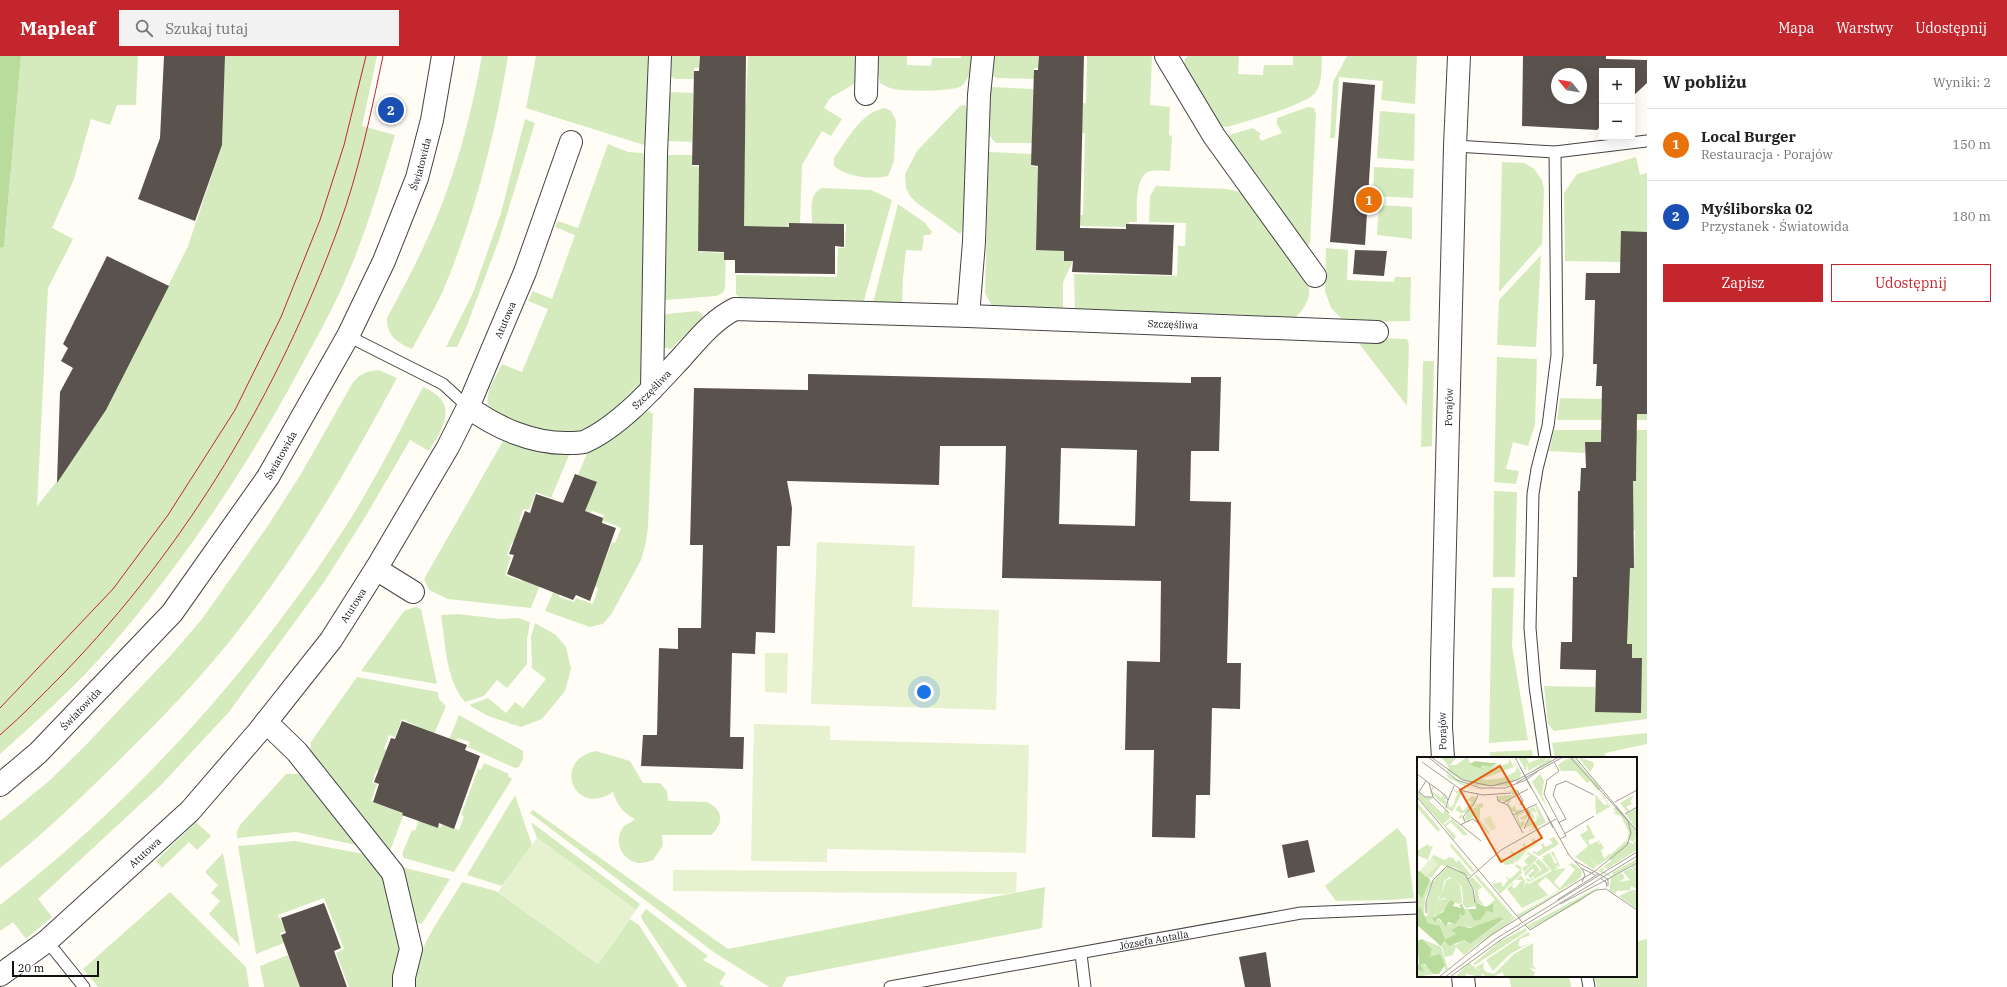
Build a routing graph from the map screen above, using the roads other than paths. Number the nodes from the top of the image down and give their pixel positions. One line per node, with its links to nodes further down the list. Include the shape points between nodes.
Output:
1 (443, 56): 15 (street, Światowida, via 432,120 418,178 384,261)
2 (660, 56): 16 (street)
3 (867, 56): 7 (street)
4 (983, 56): 13 (street)
5 (1166, 56): 12 (street, via 1214,136)
6 (1459, 56): 10 (street, Porajów)
7 (866, 94)
8 (1647, 141): 11 (lane)
9 (571, 142): 17 (street, Atutowa, via 525,272)
10 (1455, 146): 11 (lane); 21 (street, Porajów, via 1442,664)
11 (1555, 152): 22 (lane, via 1557,355 1548,426 1533,494 1530,620 1535,686)
12 (1315, 276)
13 (968, 316): 14 (street, Szczęśliwa); 16 (street, Szczęśliwa, via 735,309 724,314 708,329)
14 (1377, 332)
15 (348, 336): 17 (lane, Szczęśliwa, via 443,384); 23 (street, Światowida, via 268,477 172,613 38,753)
16 (652, 389): 17 (street, Szczęśliwa, via 616,422 582,442 554,443 538,440 485,420)
17 (468, 407): 18 (street, Atutowa, via 448,447)
18 (376, 569): 19 (street); 20 (street, Atutowa, via 331,640)
19 (413, 592)
20 (266, 722): 25 (street, Atutowa, via 190,812); 31 (street, via 297,752 393,873 411,949)
21 (1443, 757)
22 (1545, 757)
23 (0, 785)
24 (1417, 908): 26 (lane, Józsefa Antalla, via 1301,913)
25 (47, 941): 27 (street, Atutowa); 30 (lane)
26 (1081, 954): 32 (lane, Józsefa Antalla); 33 (lane)
27 (0, 974)
28 (1463, 977): 34 (street)
29 (1587, 977): 35 (lane)
30 (84, 987)
31 (404, 987)
32 (890, 987)
33 (1085, 987)
34 (1464, 987)
35 (1589, 987)

